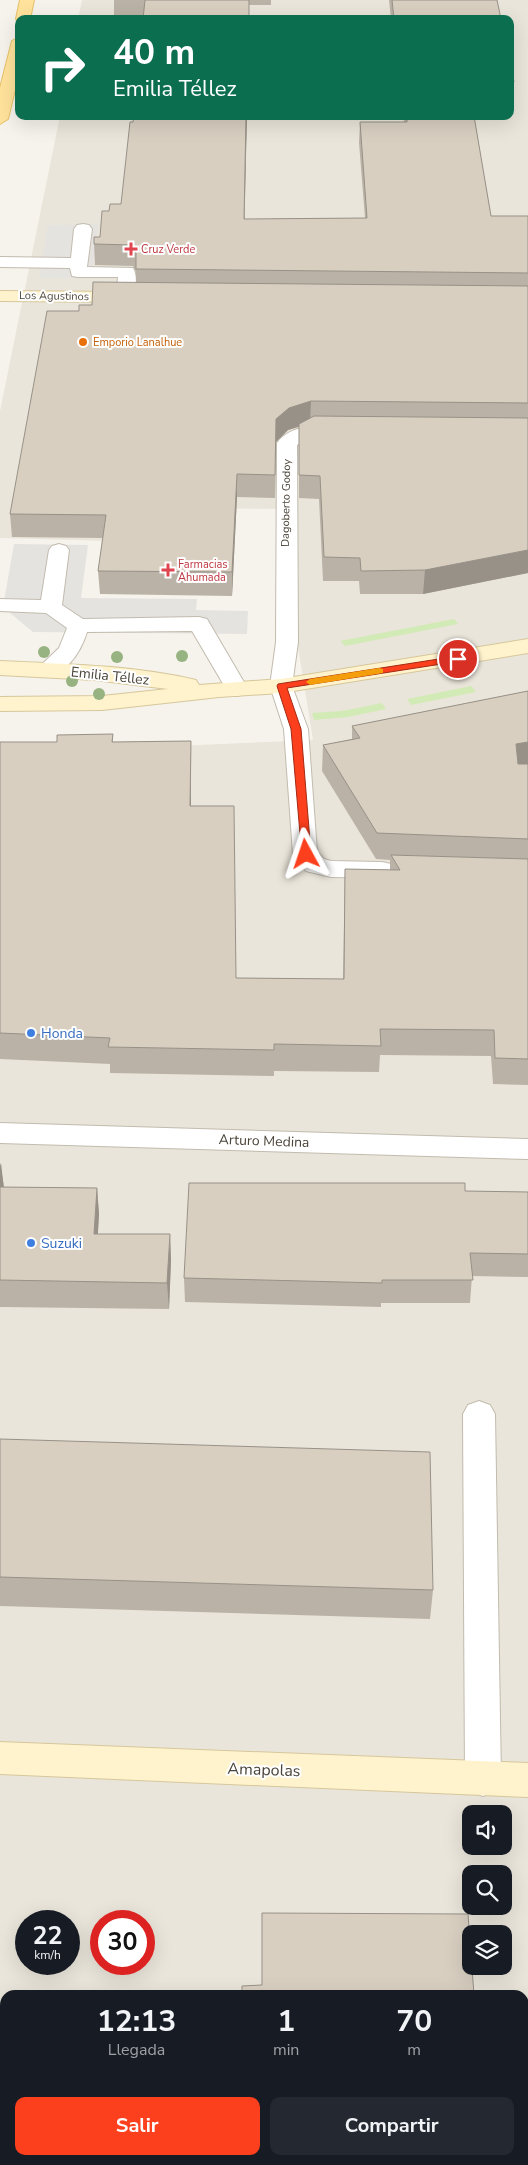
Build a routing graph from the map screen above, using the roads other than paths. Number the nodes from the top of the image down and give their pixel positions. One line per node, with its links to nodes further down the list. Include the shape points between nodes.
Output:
1 (27, 0): 2 (main road)
2 (24, 15)
3 (15, 57): 4 (main road)
4 (0, 118)
5 (83, 229): 7 (street)
6 (0, 262): 7 (street)
7 (79, 262): 9 (street, via 78,272 127,272)
8 (0, 296): 9 (street, Los Agustinos)
9 (125, 297): 10 (street, Los Agustinos)
10 (145, 298)
11 (360, 432): 19 (street, Dagoberto Godoy, via 311,431 287,443 286,642)
12 (59, 550): 14 (street)
13 (0, 604): 14 (street)
14 (51, 607): 15 (street)
15 (78, 626): 18 (street, via 74,645); 20 (street, via 199,624)
16 (528, 646): 19 (street, Emilia Téllez)
17 (0, 668): 18 (street, Emilia Téllez)
18 (48, 670): 20 (street, Emilia Téllez, via 144,678)
19 (281, 686): 20 (street, Emilia Téllez); 22 (street, via 296,729 306,854 315,865 331,869)
20 (228, 690): 21 (street, Emilia Téllez, via 102,703)
21 (0, 704)
22 (400, 871)
23 (0, 1133): 24 (street, Arturo Medina)
24 (528, 1149)
25 (479, 1414): 27 (street)
26 (0, 1758): 27 (street, Amapolas)
27 (484, 1778): 28 (street, Amapolas)
28 (528, 1780)

